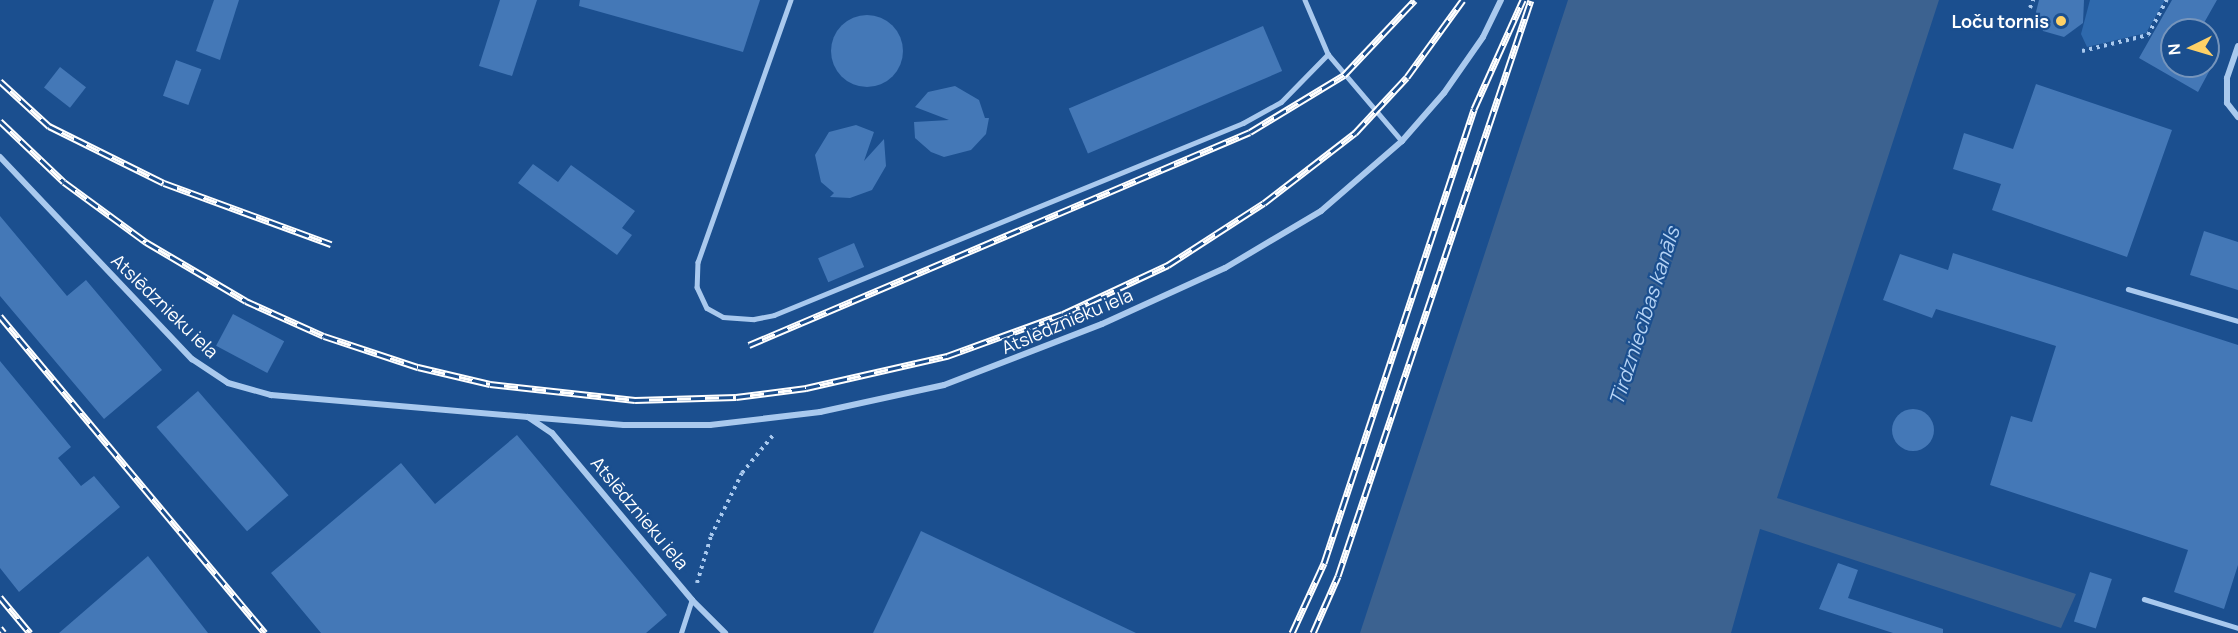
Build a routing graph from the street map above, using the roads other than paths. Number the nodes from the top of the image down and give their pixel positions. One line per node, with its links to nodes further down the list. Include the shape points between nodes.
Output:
1 (791, 0): 5 (lane, via 698,262 697,287 707,308 723,317 754,319 774,315 1243,123 1281,102)
2 (1305, 0): 5 (lane)
3 (1501, 0): 7 (street, Atslēdznieku iela, via 1483,38)
4 (2238, 46): 6 (street, via 2227,78 2227,103)
5 (1328, 54): 7 (lane)
6 (2238, 117)
7 (1402, 141): 11 (street, Atslēdznieku iela, via 1321,212 1225,268 1102,324 944,385 788,417 710,425 624,425)
8 (0, 157): 11 (street, Atslēdznieku iela, via 192,358 228,383 271,395)
9 (2128, 289): 10 (lane)
10 (2238, 321)
11 (528, 417): 13 (street, Atslēdznieku iela, via 552,433)
12 (2144, 599): 14 (lane)
13 (692, 600): 15 (lane); 16 (street, Atslēdznieku iela)
14 (2238, 628)
15 (681, 633)
16 (725, 633)

